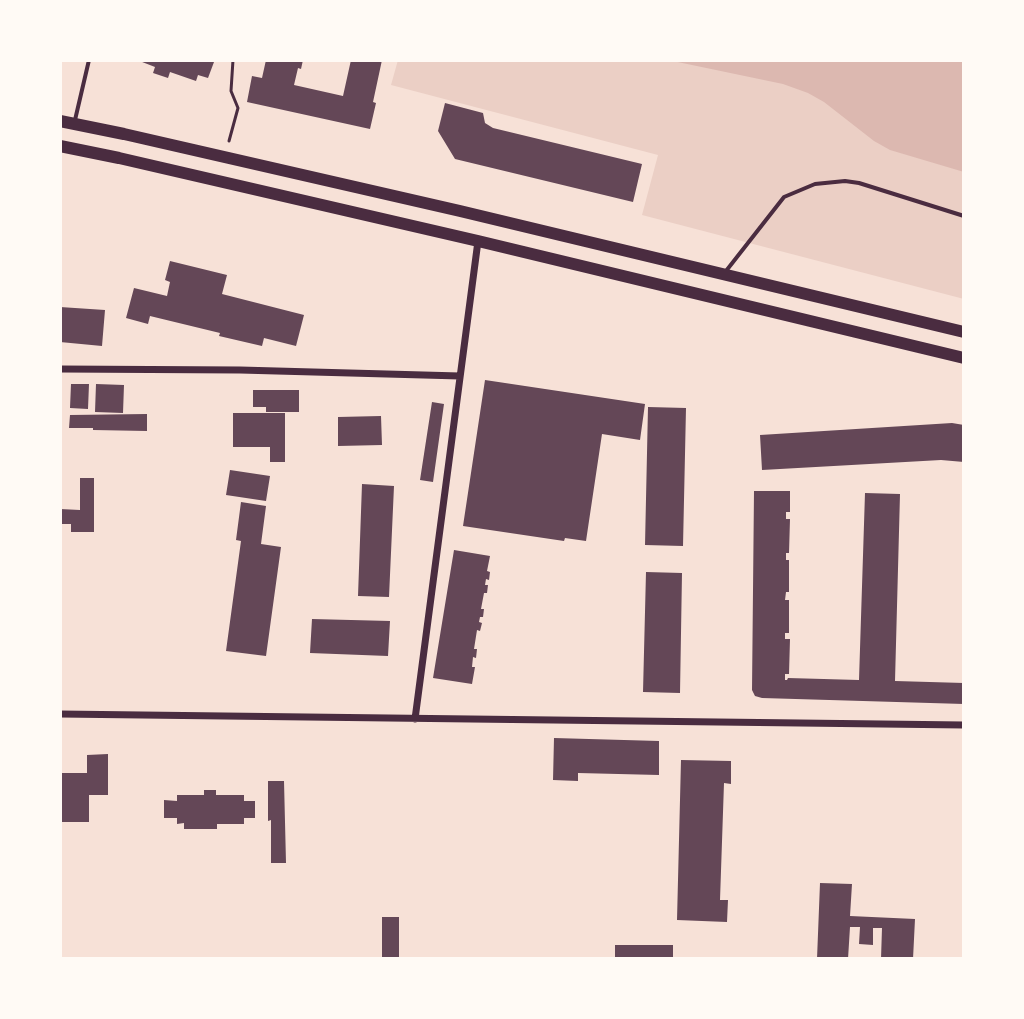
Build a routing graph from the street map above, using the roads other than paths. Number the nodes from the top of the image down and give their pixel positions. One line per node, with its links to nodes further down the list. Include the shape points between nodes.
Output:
1 (89, 60): 3 (lane)
2 (60, 121): 3 (main road)
3 (74, 124): 7 (main road)
4 (60, 146): 6 (main road)
5 (964, 216): 7 (lane, via 859,183 815,184 784,197)
6 (478, 241): 9 (main road); 11 (street)
7 (724, 274): 8 (main road)
8 (964, 332)
9 (964, 358)
10 (60, 369): 11 (street)
11 (460, 376): 13 (street)
12 (60, 714): 13 (street)
13 (415, 719): 14 (street)
14 (964, 725)

